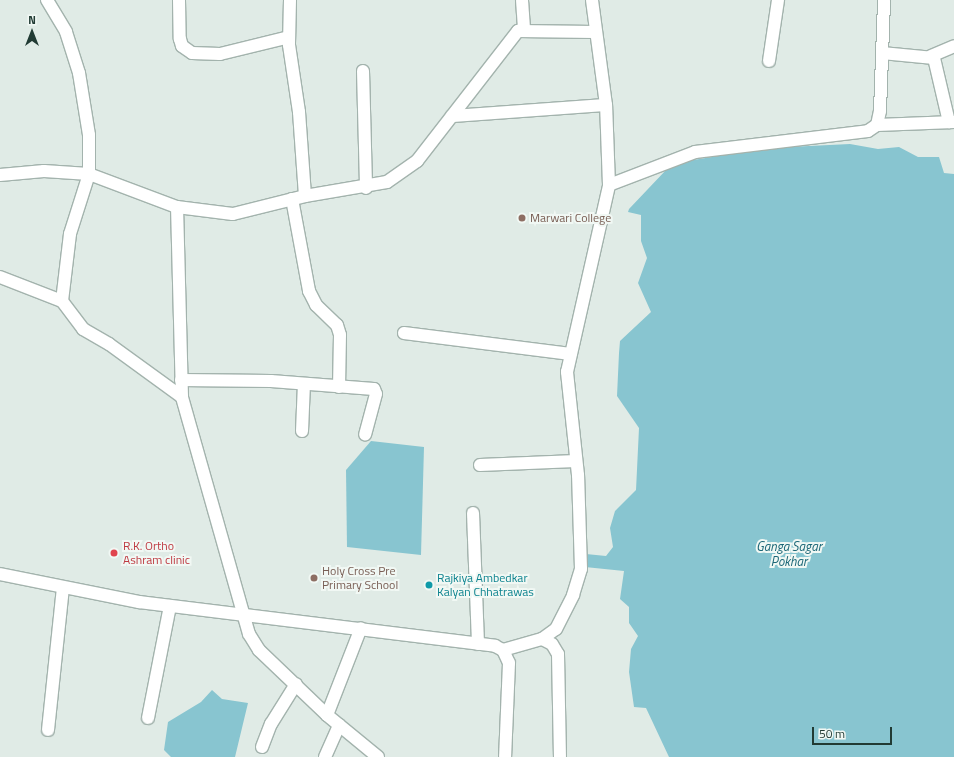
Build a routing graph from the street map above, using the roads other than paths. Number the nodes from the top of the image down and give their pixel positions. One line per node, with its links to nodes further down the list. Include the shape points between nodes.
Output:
1 (47, 0): 20 (street, via 66,32 79,73 89,135)
2 (179, 0): 10 (street, via 180,39 182,46 192,53 220,54)
3 (290, 0): 10 (street)
4 (522, 0): 8 (street)
5 (592, 0): 9 (street)
6 (778, 0): 14 (street)
7 (884, 0): 12 (street)
8 (524, 30): 9 (street); 17 (street, via 518,31 495,56)
9 (594, 32): 16 (street)
10 (289, 38): 24 (street, via 300,112)
11 (954, 46): 13 (street)
12 (882, 53): 13 (street); 19 (street)
13 (931, 56): 18 (street, via 936,61)
14 (769, 61)
15 (363, 71): 23 (street)
16 (606, 105): 17 (street); 22 (street)
17 (452, 116): 23 (street, via 403,174)
18 (951, 122): 19 (street)
19 (877, 125): 22 (street, via 854,134 695,152)
20 (89, 174): 21 (street, via 44,171); 26 (street); 28 (street, via 70,234)
21 (0, 175)
22 (609, 185): 30 (street)
23 (366, 188): 24 (street)
24 (305, 196): 25 (street)
25 (292, 199): 26 (street, via 233,214); 33 (street, via 309,291 316,305 337,325 340,335)
26 (177, 207): 31 (street)
27 (0, 277): 28 (street)
28 (62, 301): 34 (street, via 83,329 109,344)
29 (404, 333): 30 (street)
30 (571, 354): 37 (street, via 567,392)
31 (180, 380): 32 (street); 34 (street)
32 (304, 384): 33 (street); 35 (street)
33 (339, 387): 36 (street, via 374,389 376,394)
34 (182, 397): 43 (street)
35 (302, 431)
36 (365, 435)
37 (576, 461): 38 (street); 45 (street, via 581,569 564,616)
38 (480, 465)
39 (473, 513): 46 (street)
40 (0, 574): 41 (street)
41 (63, 588): 42 (street); 52 (street)
42 (170, 606): 43 (street); 50 (street)
43 (243, 614): 44 (street); 48 (street, via 248,634 259,650)
44 (361, 628): 46 (street); 49 (street)
45 (542, 639): 47 (street); 57 (street, via 552,644 558,654)
46 (478, 644): 47 (street)
47 (503, 650): 56 (street, via 509,662)
48 (296, 684): 49 (street); 53 (street, via 271,724)
49 (327, 715): 51 (street)
50 (148, 718)
51 (338, 725): 54 (street); 55 (street)
52 (48, 730)
53 (262, 747)
54 (325, 757)
55 (378, 757)
56 (505, 757)
57 (560, 757)

